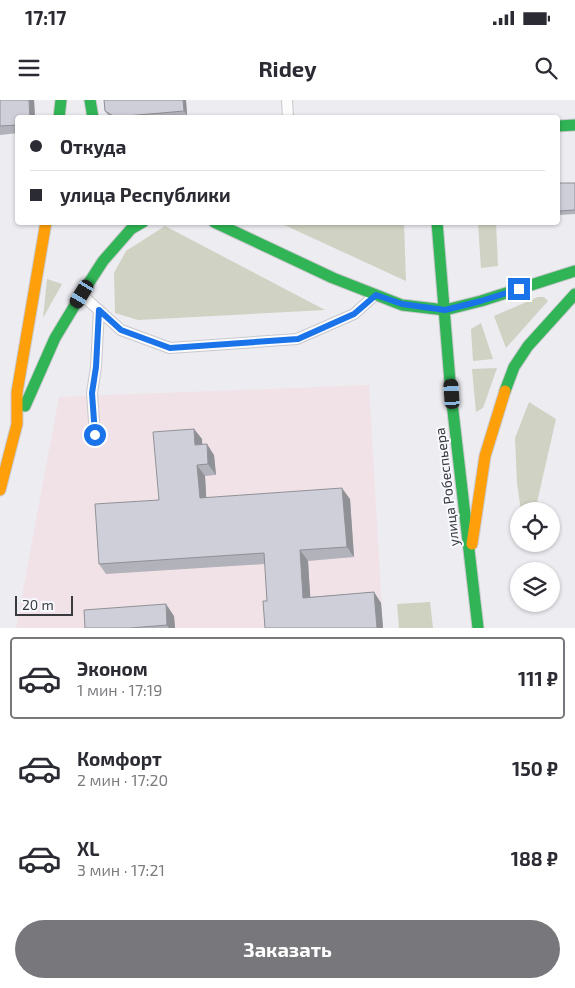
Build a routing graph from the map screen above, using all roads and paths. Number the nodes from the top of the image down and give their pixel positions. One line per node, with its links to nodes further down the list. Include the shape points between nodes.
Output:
1 (62, 100): 4 (main road); 5 (main road)
2 (90, 100): 6 (main road)
3 (287, 100): 7 (lane)
4 (60, 115)
5 (69, 115)
6 (92, 115)
7 (288, 115)
8 (575, 125): 9 (main road)
9 (560, 126)
10 (45, 225): 20 (main road, via 12,395)
11 (137, 225): 15 (main road, via 103,261)
12 (220, 225): 17 (main road)
13 (437, 225): 19 (main road, улица Робеспьера)
14 (575, 271): 19 (main road)
15 (82, 294): 18 (lane); 20 (main road, via 55,338)
16 (575, 294): 23 (main road, via 528,346 514,367 485,456)
17 (376, 295): 18 (lane, via 354,314 298,339 170,348 121,330); 19 (main road, via 402,304)
18 (99, 310): 21 (lane, via 92,393)
19 (445, 310): 23 (main road, улица Робеспьера)
20 (17, 424): 22 (main road)
21 (95, 435)
22 (0, 490)
23 (470, 555): 24 (main road, улица Робеспьера)
24 (478, 628)

